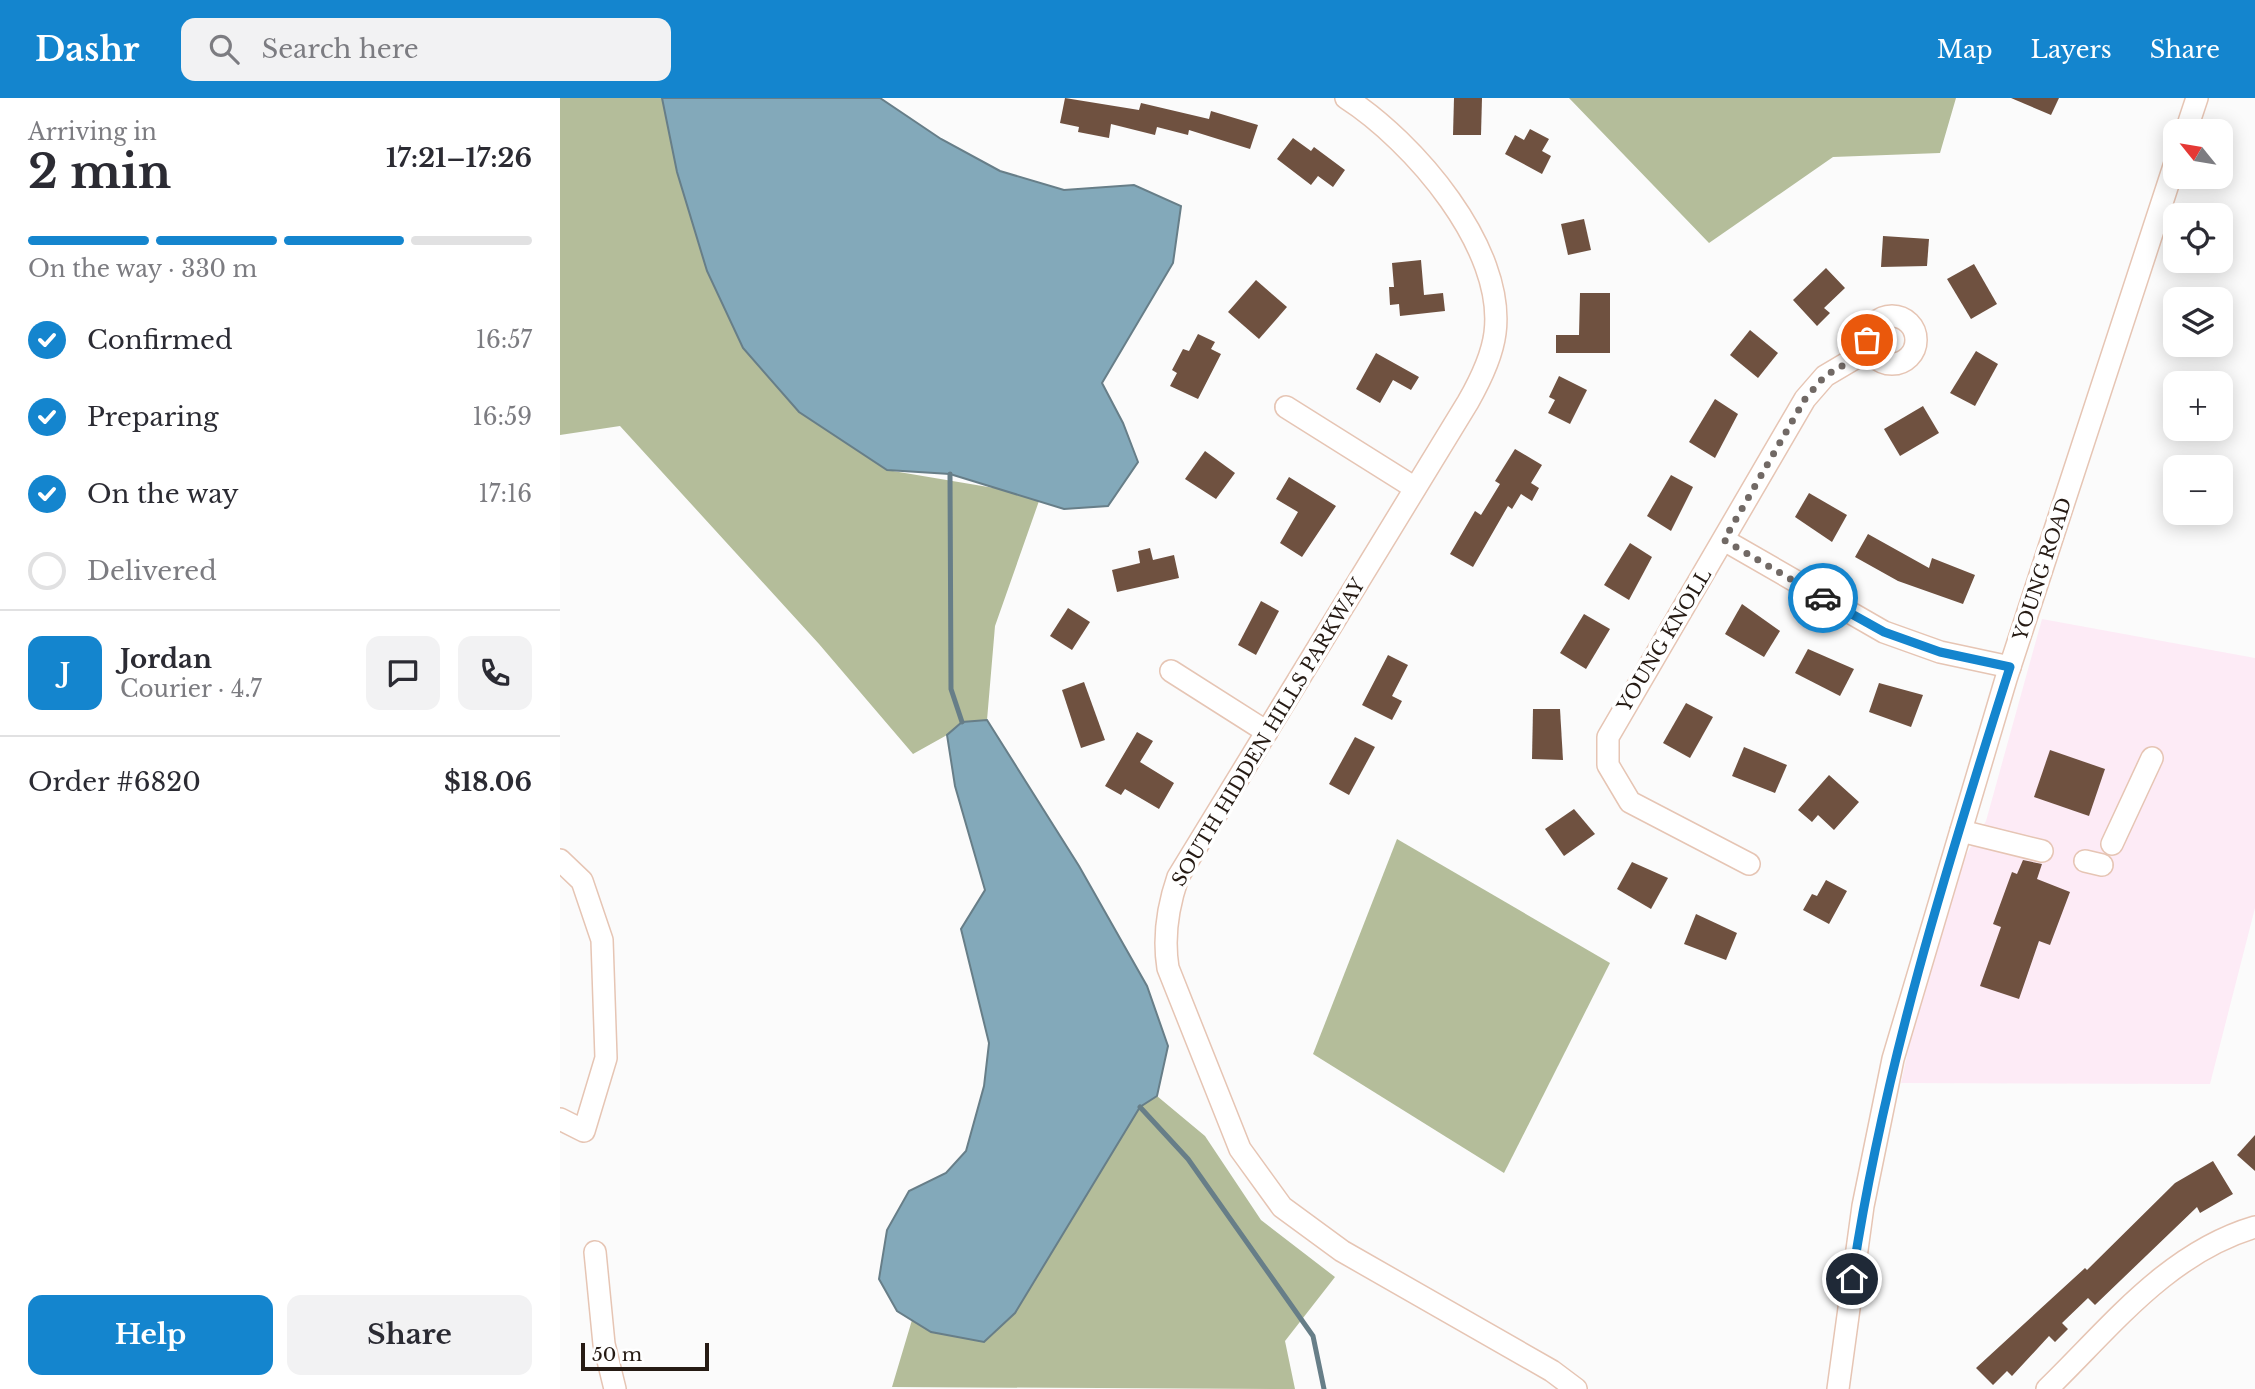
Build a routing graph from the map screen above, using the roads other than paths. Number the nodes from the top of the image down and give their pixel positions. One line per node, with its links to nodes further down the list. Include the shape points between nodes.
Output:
1 (2197, 98): 3 (street)
2 (1354, 100): 7 (street, SOUTH HIDDEN HILLS PARKWAY, via 1419,162 1463,216 1490,284 1496,331 1489,356 1468,402)
3 (2190, 119)
4 (2166, 189): 9 (street, YOUNG ROAD)
5 (1869, 350): 8 (street, YOUNG KNOLL, via 1825,376 1805,399)
6 (1286, 407): 7 (street)
7 (1415, 488): 11 (street, SOUTH HIDDEN HILLS PARKWAY)
8 (1724, 540): 9 (street, via 1884,632 1940,652); 17 (street, YOUNG KNOLL, via 1620,712 1608,737 1608,765 1630,802)
9 (2010, 667): 13 (street, YOUNG ROAD)
10 (1171, 671): 11 (street)
11 (1267, 732): 22 (street, SOUTH HIDDEN HILLS PARKWAY, via 1178,877 1170,901 1165,951 1240,1149 1282,1207 1342,1251)
12 (2152, 758): 14 (street)
13 (1961, 831): 15 (street); 23 (street, YOUNG ROAD, via 1893,1059 1863,1206)
14 (2112, 844)
15 (2042, 851)
16 (560, 860): 18 (street, via 582,881 602,940 606,1058 584,1131)
17 (1749, 864)
18 (560, 1119)
19 (2255, 1227): 24 (street, via 2209,1247 2138,1295)
20 (595, 1252): 21 (street, via 604,1344)
21 (615, 1389)
22 (1576, 1389)
23 (1838, 1389)
24 (2047, 1389)

